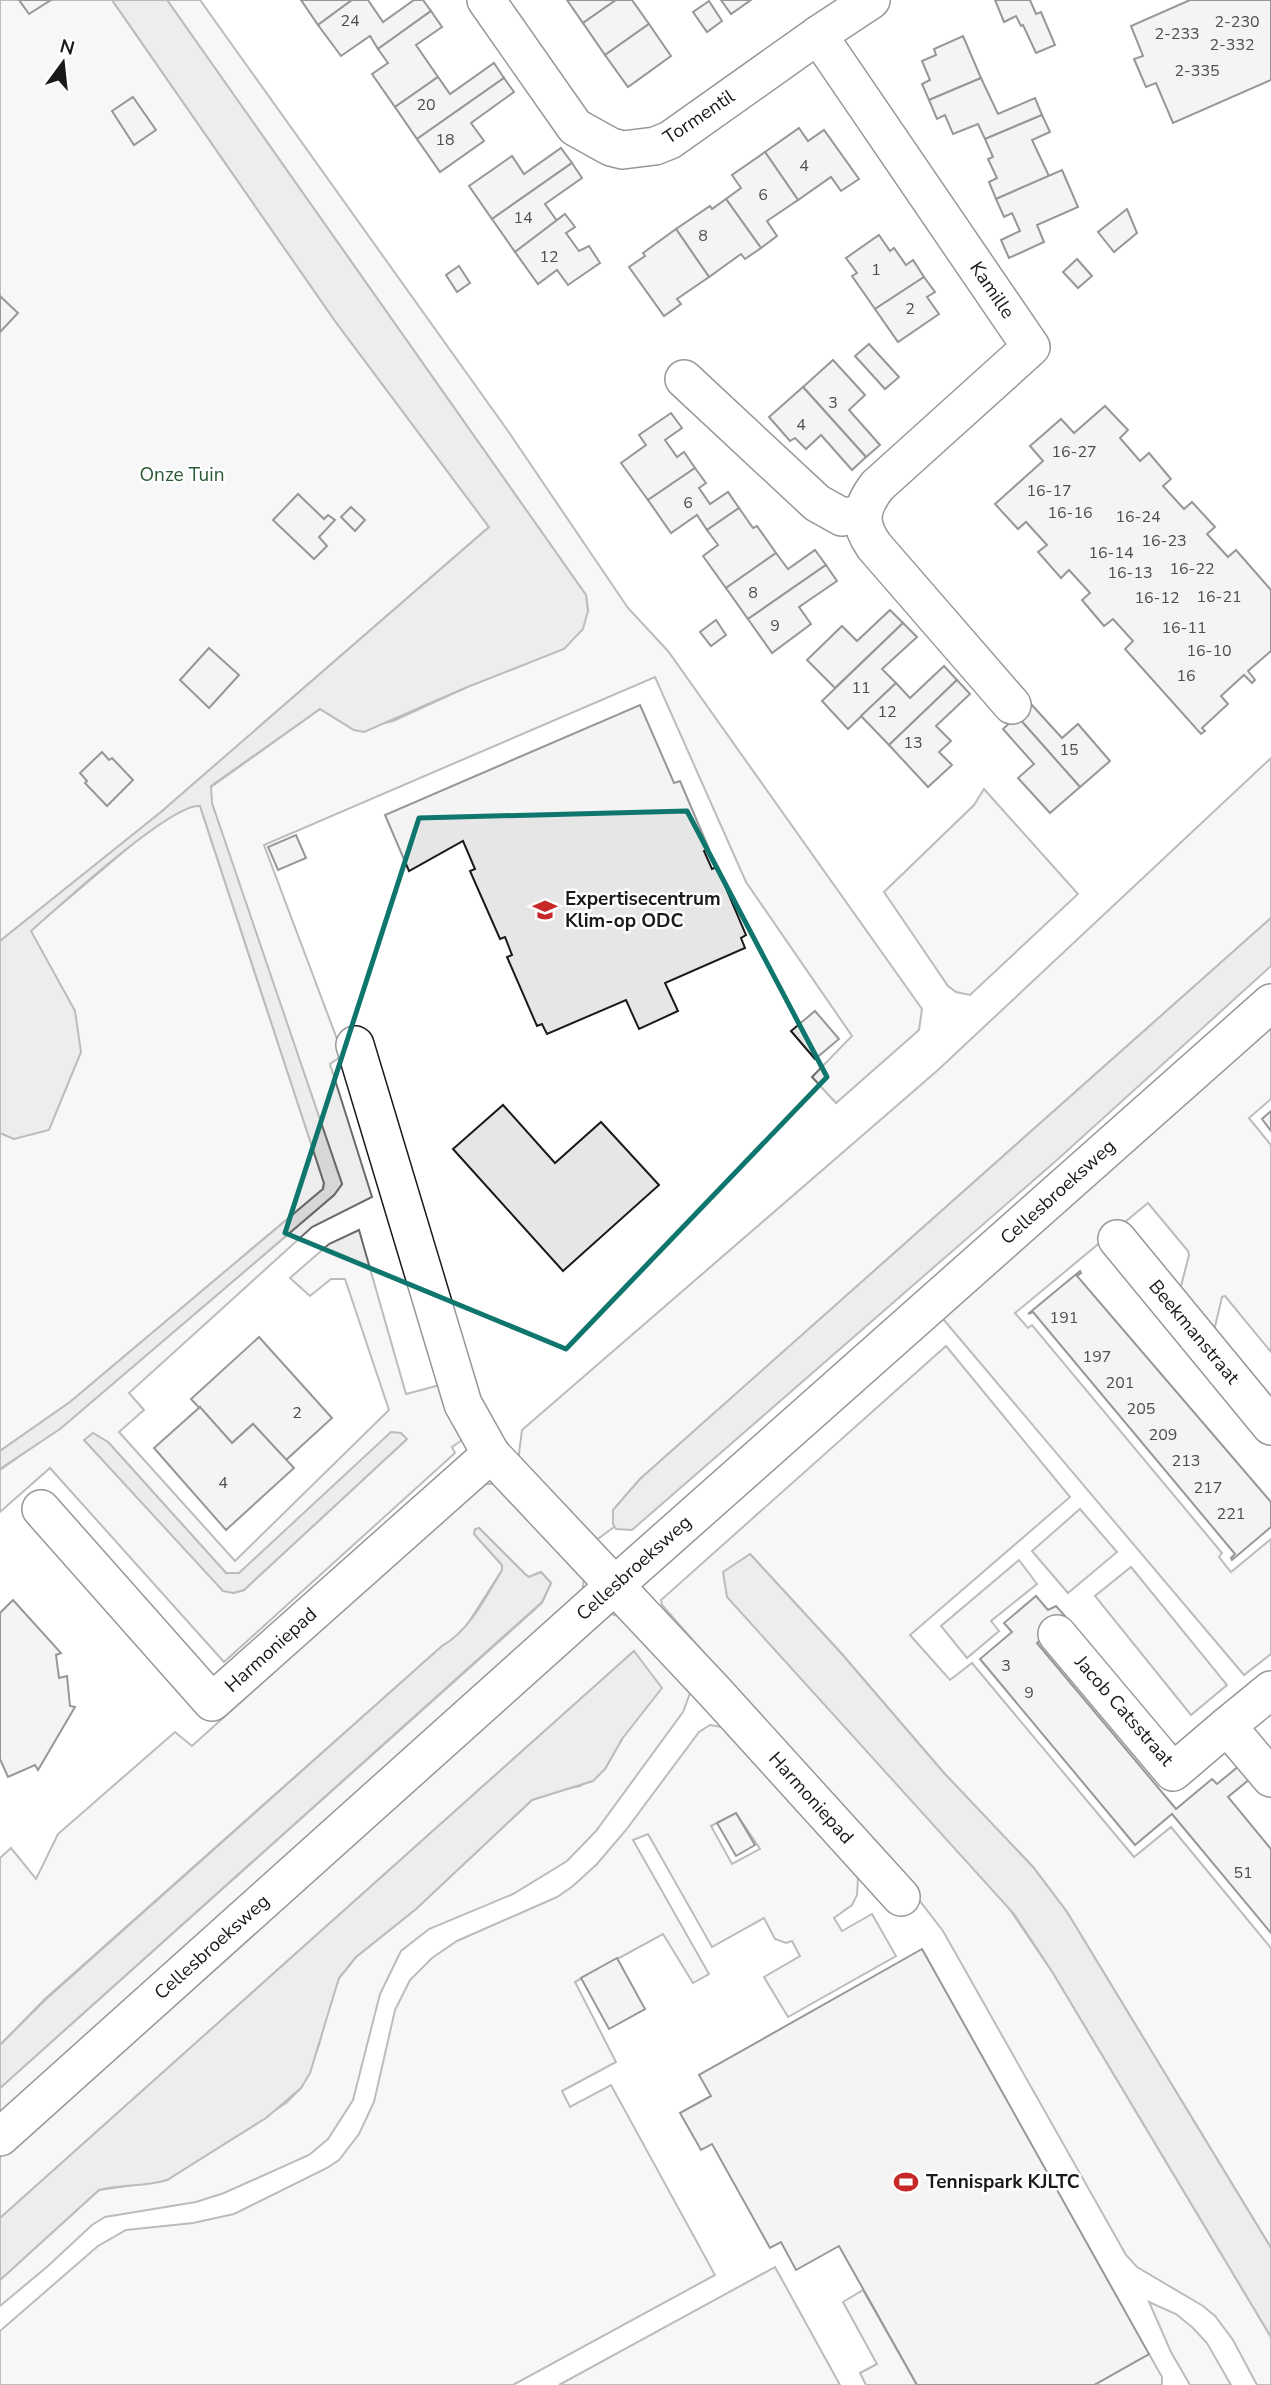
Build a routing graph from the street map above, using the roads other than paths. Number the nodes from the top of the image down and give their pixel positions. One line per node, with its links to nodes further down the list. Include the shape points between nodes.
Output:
1 (486, 0): 3 (street, Tormentil, via 575,127 623,150 670,140)
2 (871, 0): 3 (street, Tormentil)
3 (818, 35): 5 (street, Kamille, via 1031,347 877,486)
4 (684, 379): 5 (street, via 817,503 842,517)
5 (863, 514): 6 (street, via 865,532 874,546)
6 (1012, 705)
7 (1271, 1003): 13 (street, Cellesbroeksweg)
8 (355, 1045): 11 (street, Harmoniepad, via 463,1404)
9 (1117, 1239): 10 (street, Beekmanstraat)
10 (1271, 1426)
11 (491, 1454): 12 (street, Harmoniepad, via 212,1702); 13 (street, Harmoniepad)
12 (41, 1509)
13 (614, 1586): 18 (street, Harmoniepad); 19 (street, Cellesbroeksweg)
14 (1056, 1633): 16 (street, Jacob Catsstraat, via 1173,1772)
15 (1271, 1690): 16 (street, Jacob Catsstraat)
16 (1227, 1726): 17 (street)
17 (1271, 1777)
18 (901, 1897)
19 (0, 2137)

